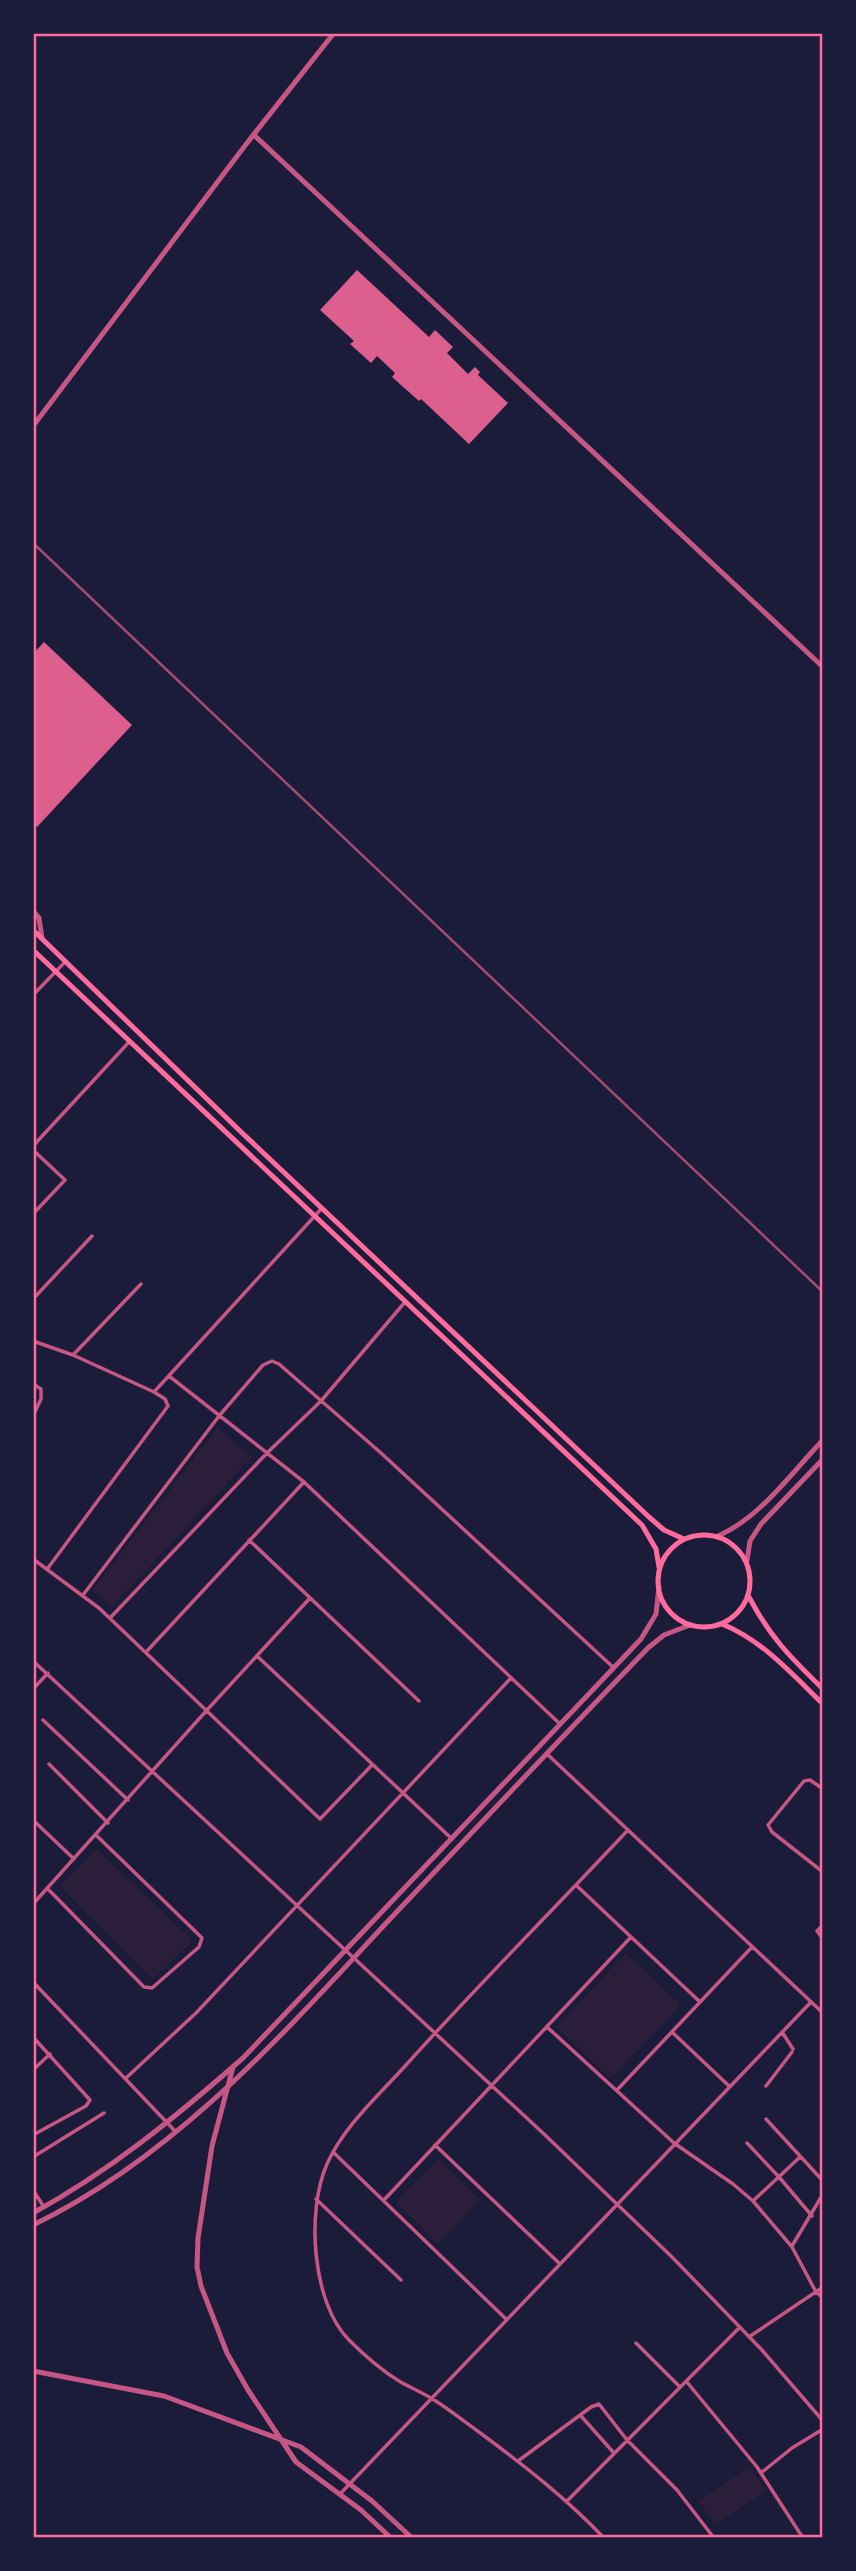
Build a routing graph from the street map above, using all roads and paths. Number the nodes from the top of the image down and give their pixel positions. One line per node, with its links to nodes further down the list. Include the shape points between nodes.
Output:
1 (334, 33): 2 (street)
2 (254, 135): 3 (street); 4 (street)
3 (33, 426)
4 (823, 667)
5 (33, 911): 7 (street)
6 (33, 930): 7 (main road)
7 (42, 938): 9 (main road)
8 (33, 950): 10 (main road)
9 (66, 961): 10 (street); 14 (main road)
10 (56, 971): 11 (street); 12 (main road)
11 (33, 995)
12 (129, 1042): 13 (street); 16 (main road)
13 (33, 1148): 15 (street, via 65,1180)
14 (322, 1208): 16 (street); 34 (main road, via 649,1517)
15 (33, 1214)
16 (314, 1217): 20 (main road); 23 (street)
17 (92, 1237): 19 (street)
18 (141, 1284): 22 (street)
19 (33, 1299)
20 (405, 1302): 26 (street); 38 (main road, via 642,1525 656,1549)
21 (33, 1342): 22 (street)
22 (73, 1355): 25 (street)
23 (169, 1376): 25 (street); 28 (street)
24 (33, 1384): 27 (street, via 42,1394)
25 (154, 1392): 39 (street, via 168,1406)
26 (321, 1401): 28 (street, via 272,1361 262,1365); 30 (street); 50 (street)
27 (33, 1416)
28 (219, 1416): 30 (street); 41 (street)
29 (823, 1440): 33 (street, via 752,1515)
30 (267, 1453): 32 (street); 44 (street)
31 (823, 1459): 37 (street, via 761,1524 750,1541)
32 (304, 1482): 35 (street); 52 (street)
33 (718, 1536): 34 (main road); 37 (main road, via 735,1545)
34 (684, 1539): 38 (main road, via 669,1550)
35 (249, 1540): 43 (street); 47 (street)
36 (33, 1559): 39 (street)
37 (747, 1561): 42 (main road)
38 (659, 1567): 40 (main road)
39 (48, 1569): 41 (street)
40 (659, 1587): 46 (main road, via 674,1616); 50 (street, via 651,1625)
41 (83, 1595): 44 (street)
42 (749, 1597): 45 (main road, via 740,1611); 54 (main road, via 765,1628)
43 (310, 1598): 48 (street); 55 (street)
44 (110, 1618): 47 (street)
45 (721, 1624): 46 (main road, via 708,1628); 56 (main road, via 773,1656)
46 (690, 1625): 60 (street, via 648,1647)
47 (147, 1651): 57 (street)
48 (256, 1655): 57 (street); 62 (street)
49 (33, 1661): 51 (street)
50 (614, 1668): 59 (street)
51 (48, 1673): 53 (street); 63 (street)
52 (512, 1678): 59 (street); 65 (street)
53 (33, 1689)
54 (823, 1689)
55 (419, 1702)
56 (823, 1704)
57 (207, 1710): 62 (street, via 320,1819); 63 (street)
58 (43, 1720): 66 (street)
59 (560, 1724): 71 (street)
60 (547, 1754): 69 (street); 83 (street)
61 (48, 1764): 68 (street)
62 (372, 1765): 65 (street)
63 (154, 1771): 66 (street); 77 (street)
64 (823, 1789): 73 (street, via 804,1781 768,1825)
65 (403, 1794): 71 (street); 77 (street)
66 (128, 1800): 68 (street)
67 (33, 1820): 72 (street)
68 (108, 1823): 70 (street)
69 (628, 1830): 74 (street); 81 (street)
70 (96, 1836): 72 (street); 75 (street, via 202,1938 199,1947 149,1989)
71 (452, 1839): 82 (street)
72 (74, 1859): 75 (street)
73 (823, 1872)
74 (576, 1885): 79 (street); 91 (street)
75 (47, 1888): 76 (street)
76 (34, 1902)
77 (297, 1907): 82 (street); 96 (street)
78 (823, 1925): 80 (street, via 817,1931)
79 (631, 1937): 85 (street); 88 (street)
80 (823, 1939)
81 (752, 1947): 85 (street); 86 (street)
82 (345, 1952): 83 (street); 94 (street)
83 (353, 1959): 91 (street); 97 (street)
84 (33, 1982): 96 (street)
85 (699, 2002): 89 (street)
86 (811, 2002): 87 (street); 90 (street)
87 (823, 2013)
88 (547, 2027): 98 (street); 101 (street)
89 (672, 2032): 99 (street); 101 (street)
90 (782, 2032): 99 (street); 100 (street, via 793,2050)
91 (434, 2034): 98 (street); 110 (street)
92 (33, 2037): 93 (street)
93 (50, 2054): 95 (street); 106 (street, via 90,2100)
94 (233, 2067): 97 (street); 104 (street)
95 (33, 2070)
96 (126, 2078): 104 (street)
97 (228, 2084): 105 (street); 142 (street, via 207,2174 197,2267 227,2353)
98 (491, 2085): 109 (street); 120 (street)
99 (729, 2086): 107 (street)
100 (766, 2086)
101 (616, 2091): 107 (street)
102 (104, 2113): 111 (street)
103 (766, 2119): 112 (street)
104 (167, 2123): 105 (street); 121 (street, via 103,2171)
105 (175, 2131): 124 (street, via 109,2181)
106 (33, 2135)
107 (674, 2143): 119 (street); 120 (street)
108 (747, 2143): 113 (street)
109 (435, 2146): 118 (street); 126 (street)
110 (333, 2152): 117 (street); 118 (street)
111 (33, 2157)
112 (800, 2157): 113 (street); 114 (street)
113 (779, 2177): 119 (street); 123 (street)
114 (823, 2181)
115 (33, 2190): 121 (street)
116 (823, 2194): 123 (street)
117 (316, 2199): 127 (street); 138 (street, via 318,2265 337,2324 373,2362)
118 (384, 2200): 131 (street)
119 (753, 2201): 125 (street)
120 (616, 2203): 126 (street); 132 (street)
121 (44, 2207): 122 (street)
122 (33, 2213)
123 (812, 2216): 125 (street)
124 (33, 2225)
125 (792, 2247): 129 (street)
126 (559, 2263): 131 (street)
127 (401, 2280)
128 (823, 2287): 129 (street)
129 (816, 2292): 130 (street); 133 (street)
130 (823, 2298)
131 (506, 2319): 138 (street)
132 (740, 2327): 133 (street); 136 (street)
133 (749, 2337): 140 (street)
134 (636, 2343): 137 (street)
135 (33, 2371): 142 (street, via 164,2396)
136 (686, 2381): 137 (street); 146 (street)
137 (680, 2387): 143 (street)
138 (430, 2398): 145 (street); 147 (street)
139 (580, 2415): 143 (street, via 599,2404); 144 (street); 145 (street)
140 (823, 2421)
141 (823, 2429): 146 (street)
142 (279, 2438): 147 (street, via 301,2447); 148 (street, via 296,2462)
143 (627, 2440): 144 (street); 153 (street, via 677,2490)
144 (614, 2454): 149 (street)
145 (518, 2461): 149 (street)
146 (761, 2473): 154 (street)
147 (349, 2484): 148 (street); 151 (street)
148 (340, 2494): 150 (street)
149 (567, 2501): 152 (street)
150 (391, 2538)
151 (412, 2538)
152 (604, 2538)
153 (713, 2538)
154 (803, 2538)

